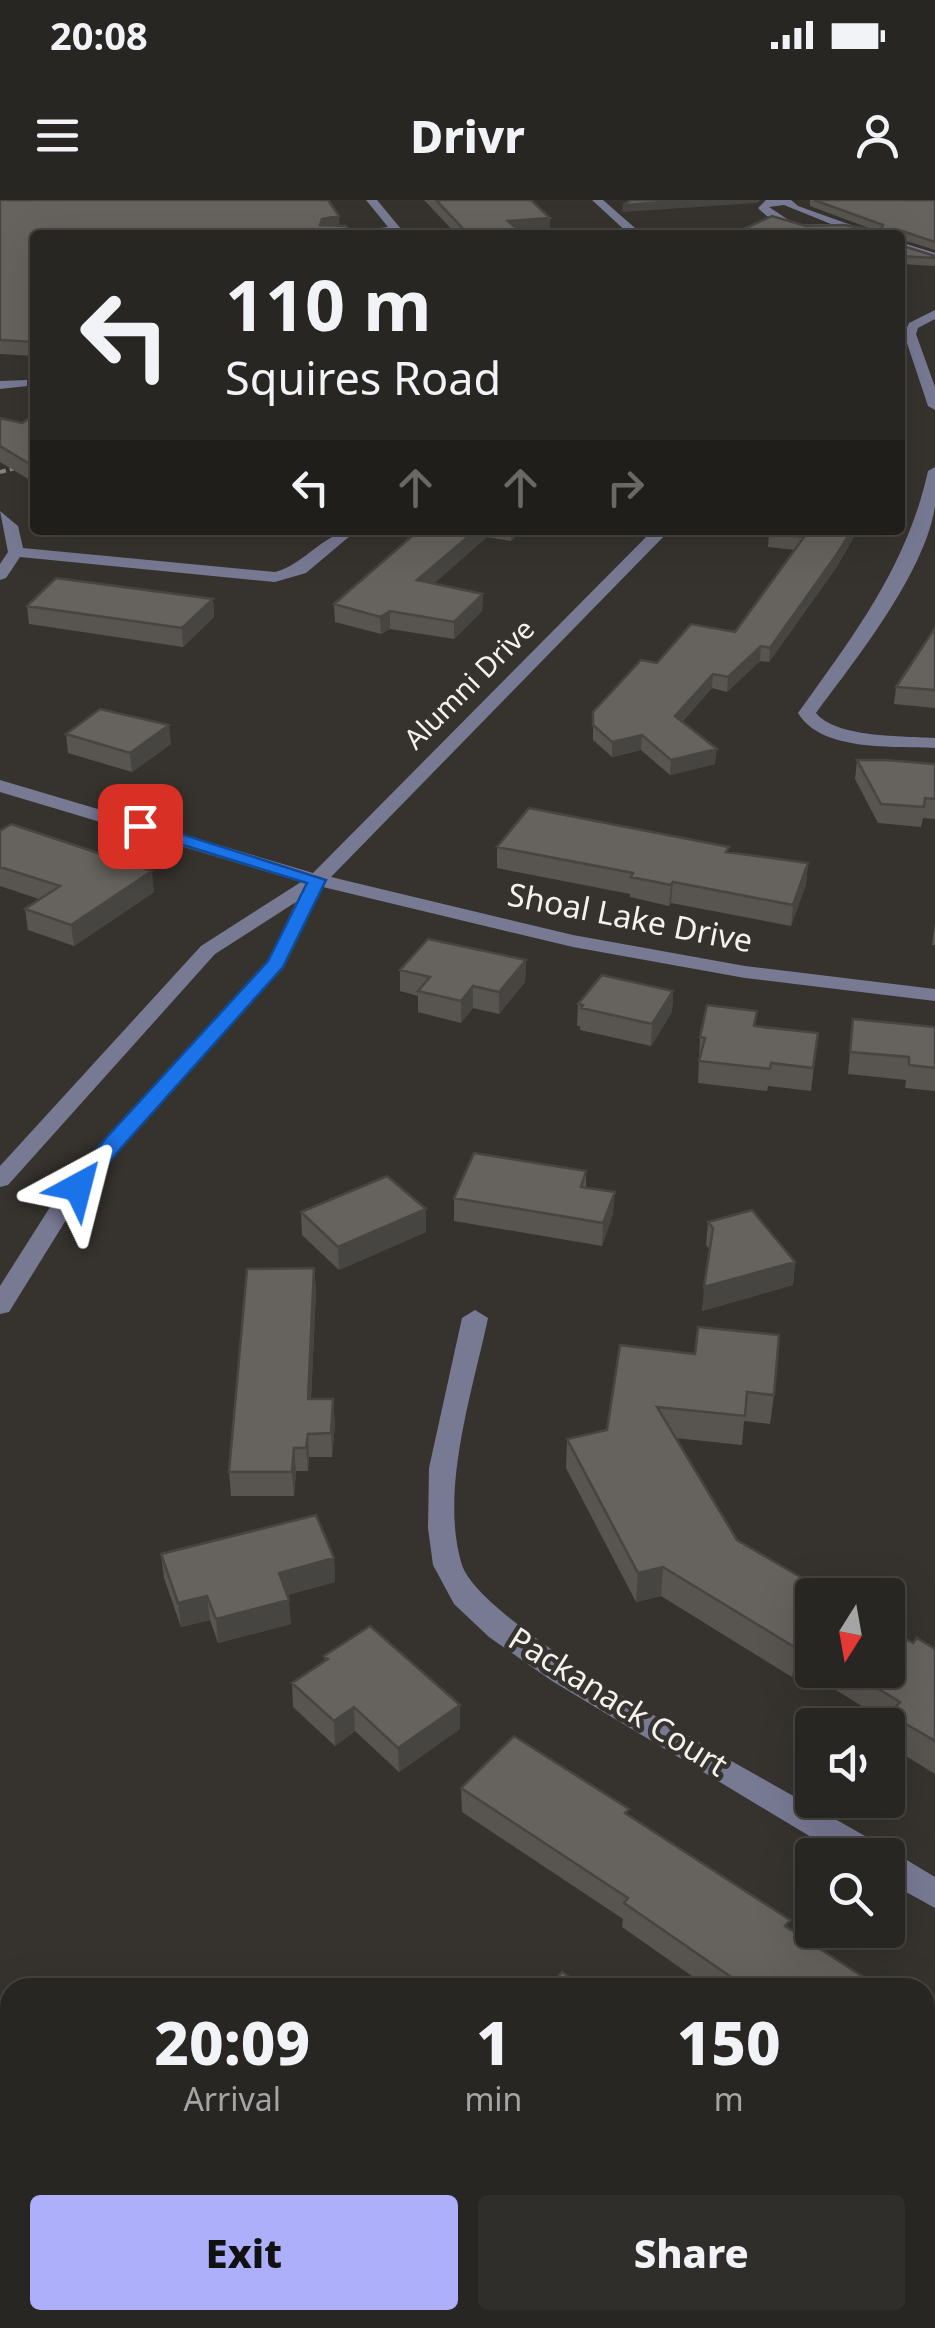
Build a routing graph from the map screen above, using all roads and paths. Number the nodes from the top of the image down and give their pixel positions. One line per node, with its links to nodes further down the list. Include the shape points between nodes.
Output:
1 (371, 200): 5 (street)
2 (597, 200): 6 (street)
3 (784, 201): 4 (street); 7 (street, via 763,208 787,228)
4 (844, 225): 8 (street); 9 (street)
5 (396, 230)
6 (630, 230)
7 (800, 230)
8 (813, 230)
9 (858, 230)
10 (905, 246): 11 (street)
11 (932, 254): 12 (street)
12 (905, 257)
13 (935, 314): 16 (street, via 910,334)
14 (22, 383): 15 (street)
15 (0, 384)
16 (935, 406)
17 (30, 464): 19 (path)
18 (935, 471): 25 (street, via 923,524 898,580 806,718 827,731)
19 (0, 472)
20 (0, 514): 23 (street)
21 (342, 535): 23 (street, via 300,570 275,577)
22 (657, 535): 27 (street, Alumni Drive)
23 (16, 552): 24 (street)
24 (0, 575)
25 (935, 743)
26 (0, 786): 27 (street, Shoal Lake Drive)
27 (317, 880): 28 (street, Shoal Lake Drive, via 666,959); 29 (street, Alumni Drive, via 208,950); 30 (street, Alumni Drive, via 277,963 113,1143 51,1223)
28 (935, 995)
29 (0, 1180)
30 (0, 1306)
31 (476, 1318): 32 (street, Packanack Court, via 442,1468 448,1565 464,1596 563,1674)
32 (840, 1838)
33 (905, 1876): 34 (street)
34 (935, 1894)

